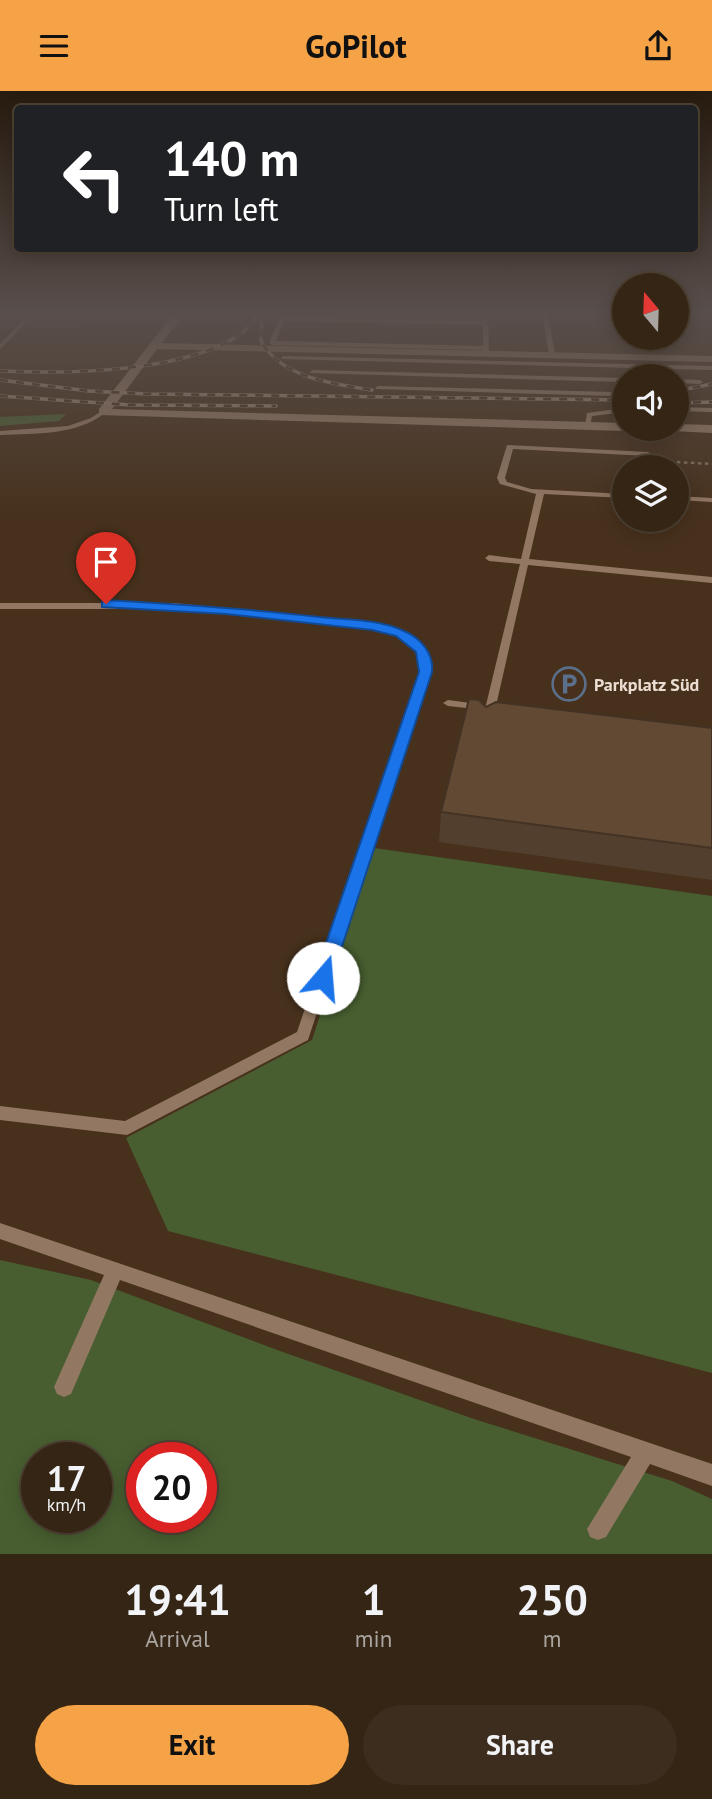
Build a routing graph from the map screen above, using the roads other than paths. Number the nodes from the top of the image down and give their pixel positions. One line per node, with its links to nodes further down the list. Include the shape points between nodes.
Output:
1 (128, 381): 13 (street)
2 (417, 381): 8 (lane)
3 (544, 381): 9 (lane)
4 (577, 381): 7 (lane)
5 (689, 382): 6 (lane)
6 (700, 382)
7 (612, 385)
8 (378, 388)
9 (612, 394)
10 (689, 409): 11 (lane)
11 (712, 410)
12 (612, 411): 14 (lane, via 589,414)
13 (103, 412): 14 (street); 18 (lane, via 79,425)
14 (588, 426): 15 (street)
15 (612, 427)
16 (689, 428): 17 (street)
17 (712, 429)
18 (0, 433)
19 (648, 454): 20 (lane, via 510,447 500,478 503,484)
20 (541, 491): 21 (lane); 25 (lane)
21 (612, 495)
22 (689, 499): 23 (lane)
23 (712, 500)
24 (489, 558): 25 (lane)
25 (525, 562): 26 (lane); 29 (lane)
26 (712, 580)
27 (0, 606): 32 (lane, via 174,606 372,626 413,641 426,662 303,1036 127,1128)
28 (448, 703): 29 (lane)
29 (491, 708): 30 (lane); 31 (lane)
30 (503, 710)
31 (485, 730)
32 (0, 1114)
33 (0, 1231): 34 (lane)
34 (115, 1270): 35 (lane); 36 (lane)
35 (64, 1387)
36 (646, 1452): 37 (lane); 38 (lane)
37 (712, 1475)
38 (598, 1529)

